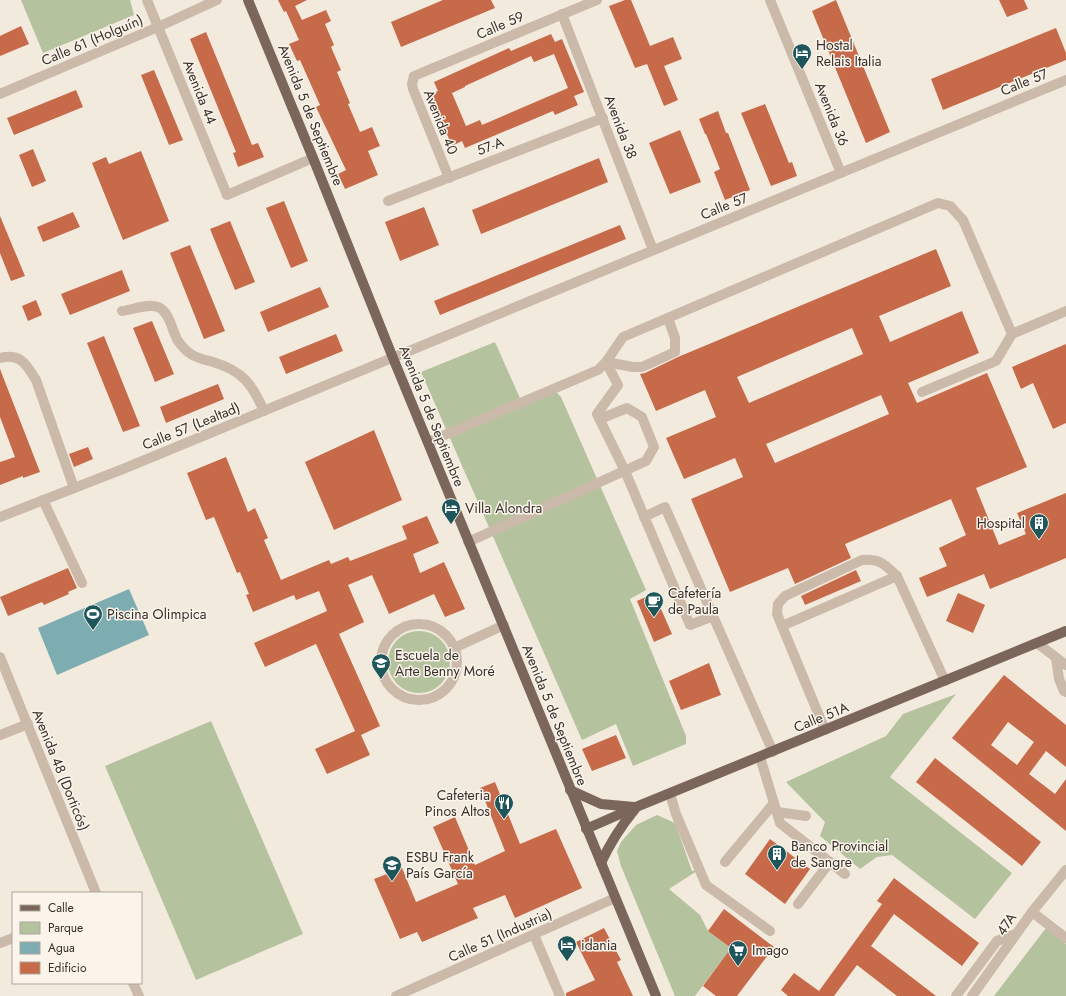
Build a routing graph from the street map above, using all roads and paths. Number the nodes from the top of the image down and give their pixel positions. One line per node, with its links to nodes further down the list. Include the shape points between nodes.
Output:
1 (147, 0): 7 (street, Avenida 44)
2 (217, 0): 7 (street, Calle 61 (Holguín))
3 (248, 0): 12 (main road, Avenida 5 de Septiembre)
4 (597, 0): 6 (street, Calle 59)
5 (770, 0): 13 (street, Avenida 36)
6 (562, 14): 8 (street, Calle 59); 11 (street, Avenida 38)
7 (158, 27): 10 (street, Calle 61 (Holguín)); 12 (street, Avenida 44, via 227,195)
8 (414, 76): 14 (street, Avenida 40, via 413,89)
9 (1066, 80): 13 (street, Calle 57)
10 (0, 94)
11 (603, 118): 14 (street, 57-A); 16 (street, Avenida 38)
12 (313, 158): 22 (main road, Avenida 5 de Septiembre)
13 (841, 173): 16 (street, Calle 57)
14 (449, 178): 15 (street, 57-A)
15 (388, 201)
16 (653, 250): 22 (street, Calle 57)
17 (122, 311): 25 (street, via 150,306 162,310 177,340 189,354 236,371 247,381)
18 (1066, 311): 20 (street)
19 (668, 318): 20 (street, via 938,203 950,206 963,220); 23 (street, via 623,337); 23 (street, via 675,338 675,352 642,366)
20 (1012, 334): 24 (street, via 996,361)
21 (0, 358): 29 (street, via 19,358 36,380)
22 (393, 358): 25 (street, Calle 57 (Lealtad)); 27 (main road, Avenida 5 de Septiembre)
23 (606, 362): 26 (street, via 618,385 597,414); 27 (street, via 598,370)
24 (922, 392)
25 (264, 411): 29 (street, Calle 57 (Lealtad))
26 (600, 419): 28 (street); 28 (street, via 627,408 642,417 654,447 646,461)
27 (428, 442): 33 (main road, Avenida 5 de Septiembre)
28 (625, 471): 32 (street); 33 (street)
29 (74, 488): 30 (street, Calle 57 (Lealtad))
30 (43, 500): 31 (street, Calle 57 (Lealtad)); 35 (street)
31 (0, 517)
32 (644, 517): 36 (street, via 690,625); 36 (street, via 665,507)
33 (468, 542): 37 (main road, Avenida 5 de Septiembre)
34 (897, 576): 38 (street); 38 (street, via 886,565 873,559 862,560 785,596 778,604 777,614); 45 (street)
35 (82, 583)
36 (713, 616): 50 (street)
37 (504, 625): 41 (street); 52 (main road, Avenida 5 de Septiembre)
38 (782, 626): 48 (street)
39 (1066, 631): 40 (main road, Calle 51A)
40 (1036, 643): 43 (street); 45 (main road, Calle 51A)
41 (454, 648): 41 (street, via 448,636 437,628 425,624 412,624 390,637 383,648 383,674 389,686 398,694 409,699 433,698 443,692 456,671 457,659)
42 (0, 657): 47 (street, Avenida 48 (Dorticós))
43 (1056, 658): 44 (street); 46 (street, via 1059,679)
44 (1066, 665)
45 (945, 681): 48 (main road, Calle 51A)
46 (1066, 692)
47 (28, 724): 49 (street); 63 (street, Avenida 48 (Dorticós))
48 (825, 730): 50 (main road, Calle 51A)
49 (0, 735)
50 (773, 752): 51 (main road, Calle 51A)
51 (760, 757): 53 (main road, Calle 51A); 55 (street)
52 (570, 790): 54 (main road, via 601,804); 57 (main road, Avenida 5 de Septiembre)
53 (670, 794): 54 (main road, Calle 51A); 67 (street, via 706,885)
54 (636, 807): 57 (main road, Calle 51A); 60 (main road, via 615,834)
55 (775, 808): 56 (street); 58 (street); 59 (street, via 780,823)
56 (806, 816)
57 (586, 829): 60 (main road, Avenida 5 de Septiembre)
58 (725, 862)
59 (830, 862): 62 (street); 65 (street)
60 (600, 863): 64 (main road, Avenida 5 de Septiembre)
61 (1066, 870): 66 (street, 47A)
62 (845, 874)
63 (96, 892)
64 (615, 898): 69 (street, Calle 51 (Industria)); 79 (main road, Avenida 5 de Septiembre)
65 (798, 904)
66 (1032, 912): 68 (street, 47A); 71 (street)
67 (770, 931)
68 (1016, 934): 74 (street, via 997,941); 75 (street, 47A)
69 (534, 935): 77 (street, Calle 51 (Industria)); 78 (street)
70 (12, 938): 72 (street)
71 (1066, 938)
72 (0, 943)
73 (133, 984): 76 (street)
74 (964, 986): 75 (street); 80 (street)
75 (974, 994)
76 (138, 996)
77 (396, 996)
78 (560, 996)
79 (656, 996)
80 (956, 996)

